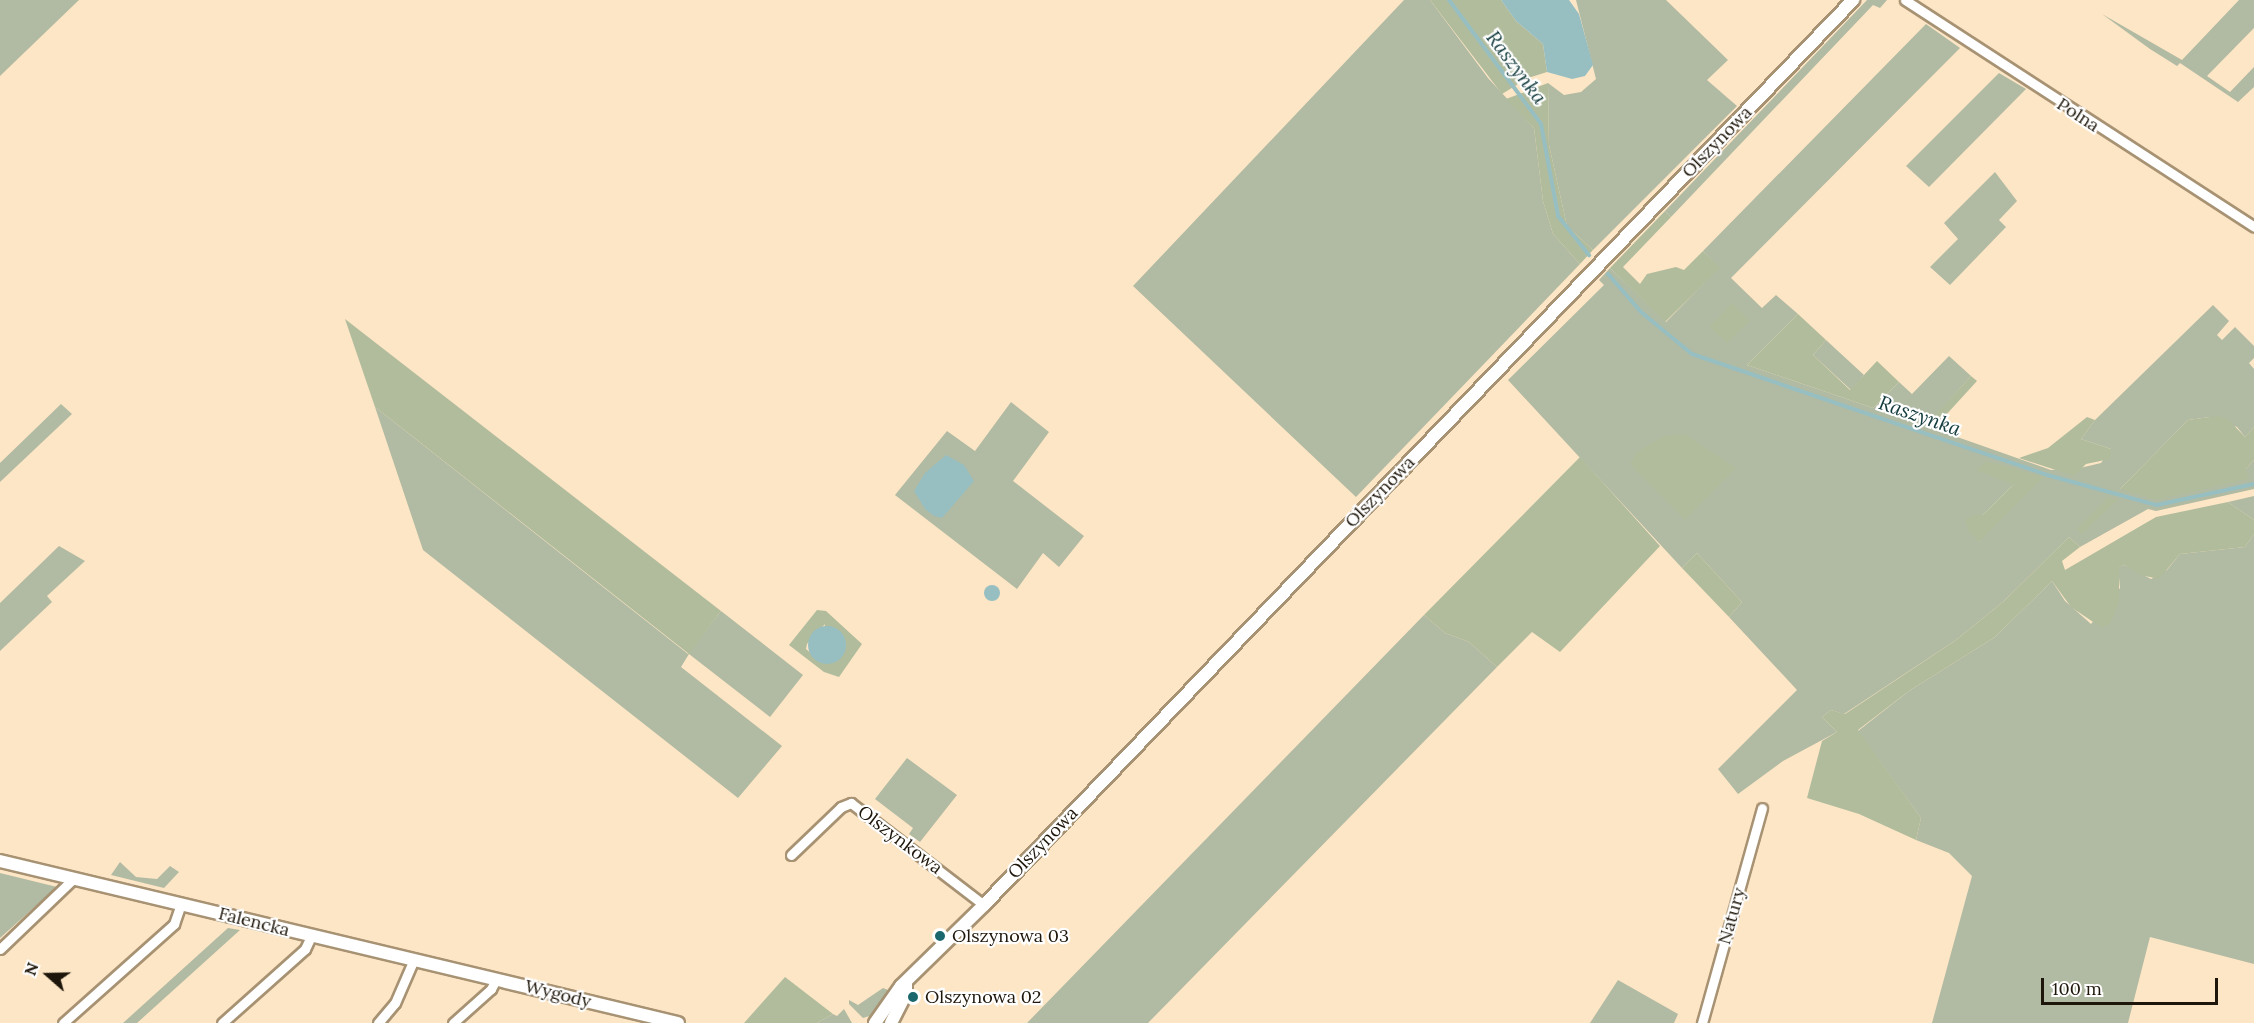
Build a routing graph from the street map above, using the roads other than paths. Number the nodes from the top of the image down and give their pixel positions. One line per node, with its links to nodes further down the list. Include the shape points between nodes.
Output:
1 (1853, 0): 9 (street, Olszynowa)
2 (1905, 0): 3 (street, Polna)
3 (2254, 227)
4 (1762, 808): 22 (street, Natury)
5 (791, 855): 9 (street, Olszynkowa, via 841,807 851,803)
6 (0, 861): 7 (street, Falencka)
7 (74, 878): 8 (street, Falencka); 11 (street)
8 (182, 904): 10 (street, Falencka); 15 (street, via 174,924)
9 (984, 905): 14 (street, Olszynowa)
10 (311, 936): 12 (street, Falencka); 16 (street, via 305,949)
11 (0, 949)
12 (414, 959): 13 (street, Falencka); 17 (street, via 395,1003)
13 (502, 980): 18 (street); 19 (street, Wygody)
14 (906, 984): 20 (street, Olszynowa, via 898,989); 21 (street, Olszynowa, via 906,993)
15 (63, 1023)
16 (222, 1023)
17 (378, 1023)
18 (453, 1023)
19 (678, 1023)
20 (875, 1023)
21 (891, 1023)
22 (1702, 1023)

